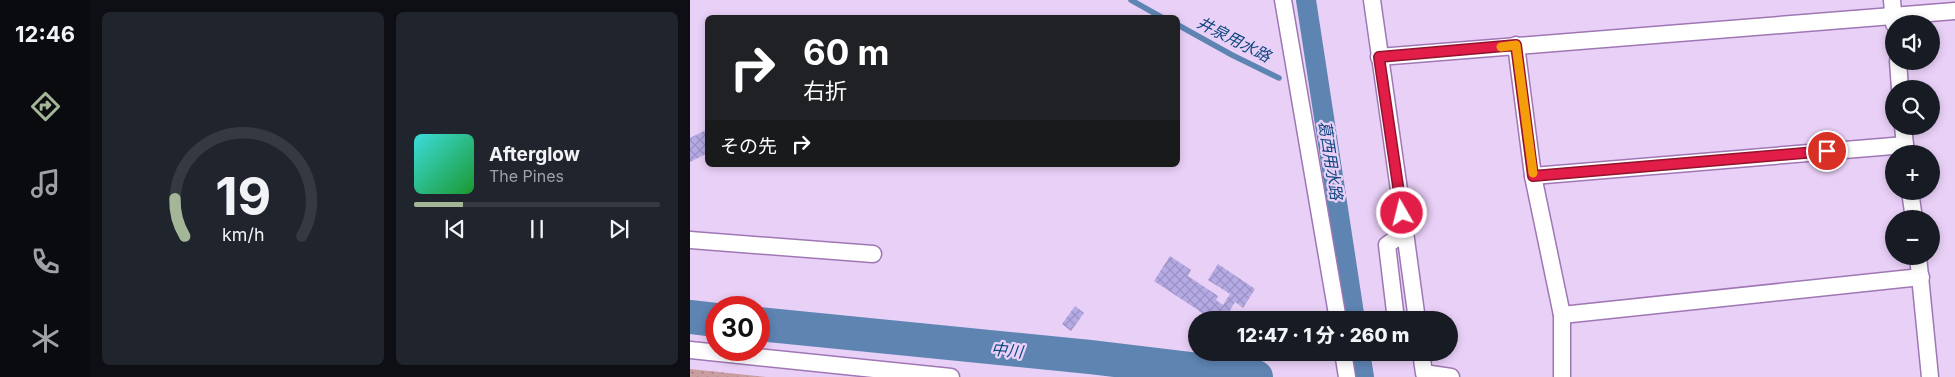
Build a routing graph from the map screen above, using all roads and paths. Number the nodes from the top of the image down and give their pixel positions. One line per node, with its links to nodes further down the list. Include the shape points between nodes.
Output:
1 (1283, 0): 14 (street)
2 (1372, 0): 6 (street)
3 (1955, 11): 4 (street)
4 (1893, 13): 5 (street)
5 (1516, 45): 6 (street); 8 (street)
6 (1379, 57): 9 (street)
7 (1885, 151): 8 (street)
8 (1533, 176): 17 (street)
9 (1405, 232): 15 (street, via 1387,245); 16 (street)
10 (690, 240): 11 (street)
11 (873, 254)
12 (1919, 265): 13 (street)
13 (1920, 278): 17 (street); 25 (street)
14 (1336, 311)
15 (1395, 311)
16 (1416, 311)
17 (1562, 315): 24 (street)
18 (690, 350): 21 (street)
19 (1344, 361): 22 (street)
20 (1422, 361): 23 (street, via 1424,373)
21 (951, 377)
22 (1347, 377)
23 (1451, 377)
24 (1562, 377)
25 (1930, 377)

